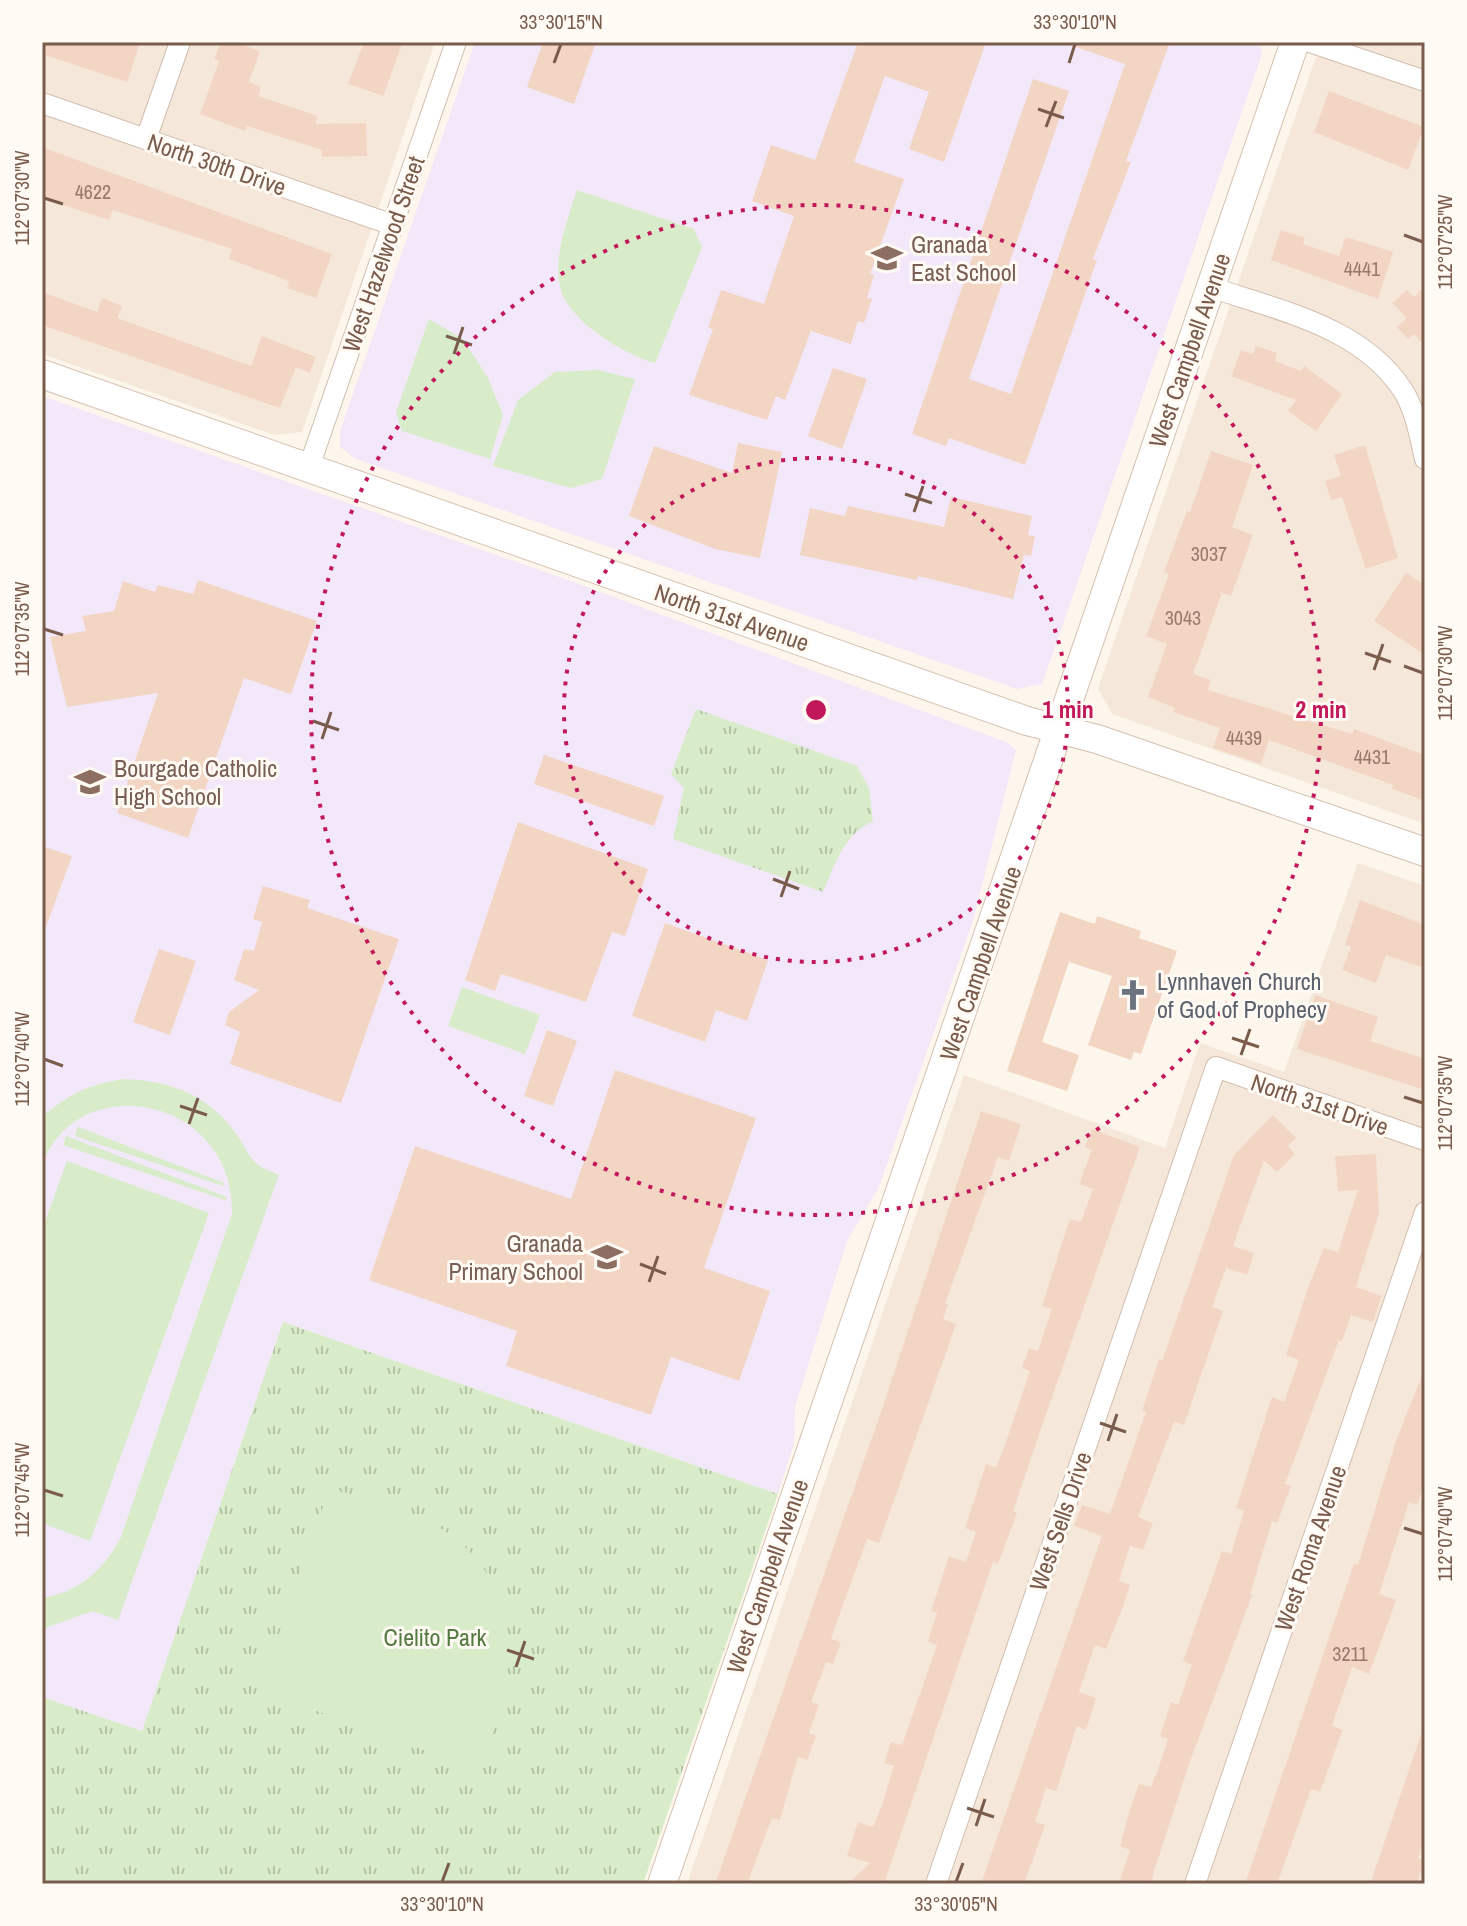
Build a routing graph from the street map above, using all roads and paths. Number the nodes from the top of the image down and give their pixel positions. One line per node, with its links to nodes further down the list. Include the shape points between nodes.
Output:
1 (180, 42): 7 (street)
2 (456, 42): 8 (street, West Hazelwood Street)
3 (1295, 42): 9 (street, West Campbell Avenue)
4 (1310, 42): 5 (street)
5 (1425, 81)
6 (42, 103): 7 (street, North 30th Drive)
7 (146, 139): 8 (street, North 30th Drive)
8 (393, 225): 12 (street, West Hazelwood Street)
9 (1211, 287): 11 (street, via 1325,327 1373,353 1404,391); 13 (street, West Campbell Avenue)
10 (42, 374): 12 (street, North 31st Avenue)
11 (1425, 459)
12 (309, 467): 13 (street, North 31st Avenue)
13 (1060, 730): 14 (street, North 31st Avenue); 18 (street, West Campbell Avenue)
14 (1425, 852)
15 (1216, 1067): 16 (street, North 31st Drive); 19 (street, West Sells Drive)
16 (1425, 1140)
17 (1425, 1212): 20 (street, West Roma Avenue)
18 (662, 1884)
19 (936, 1884)
20 (1195, 1884)

